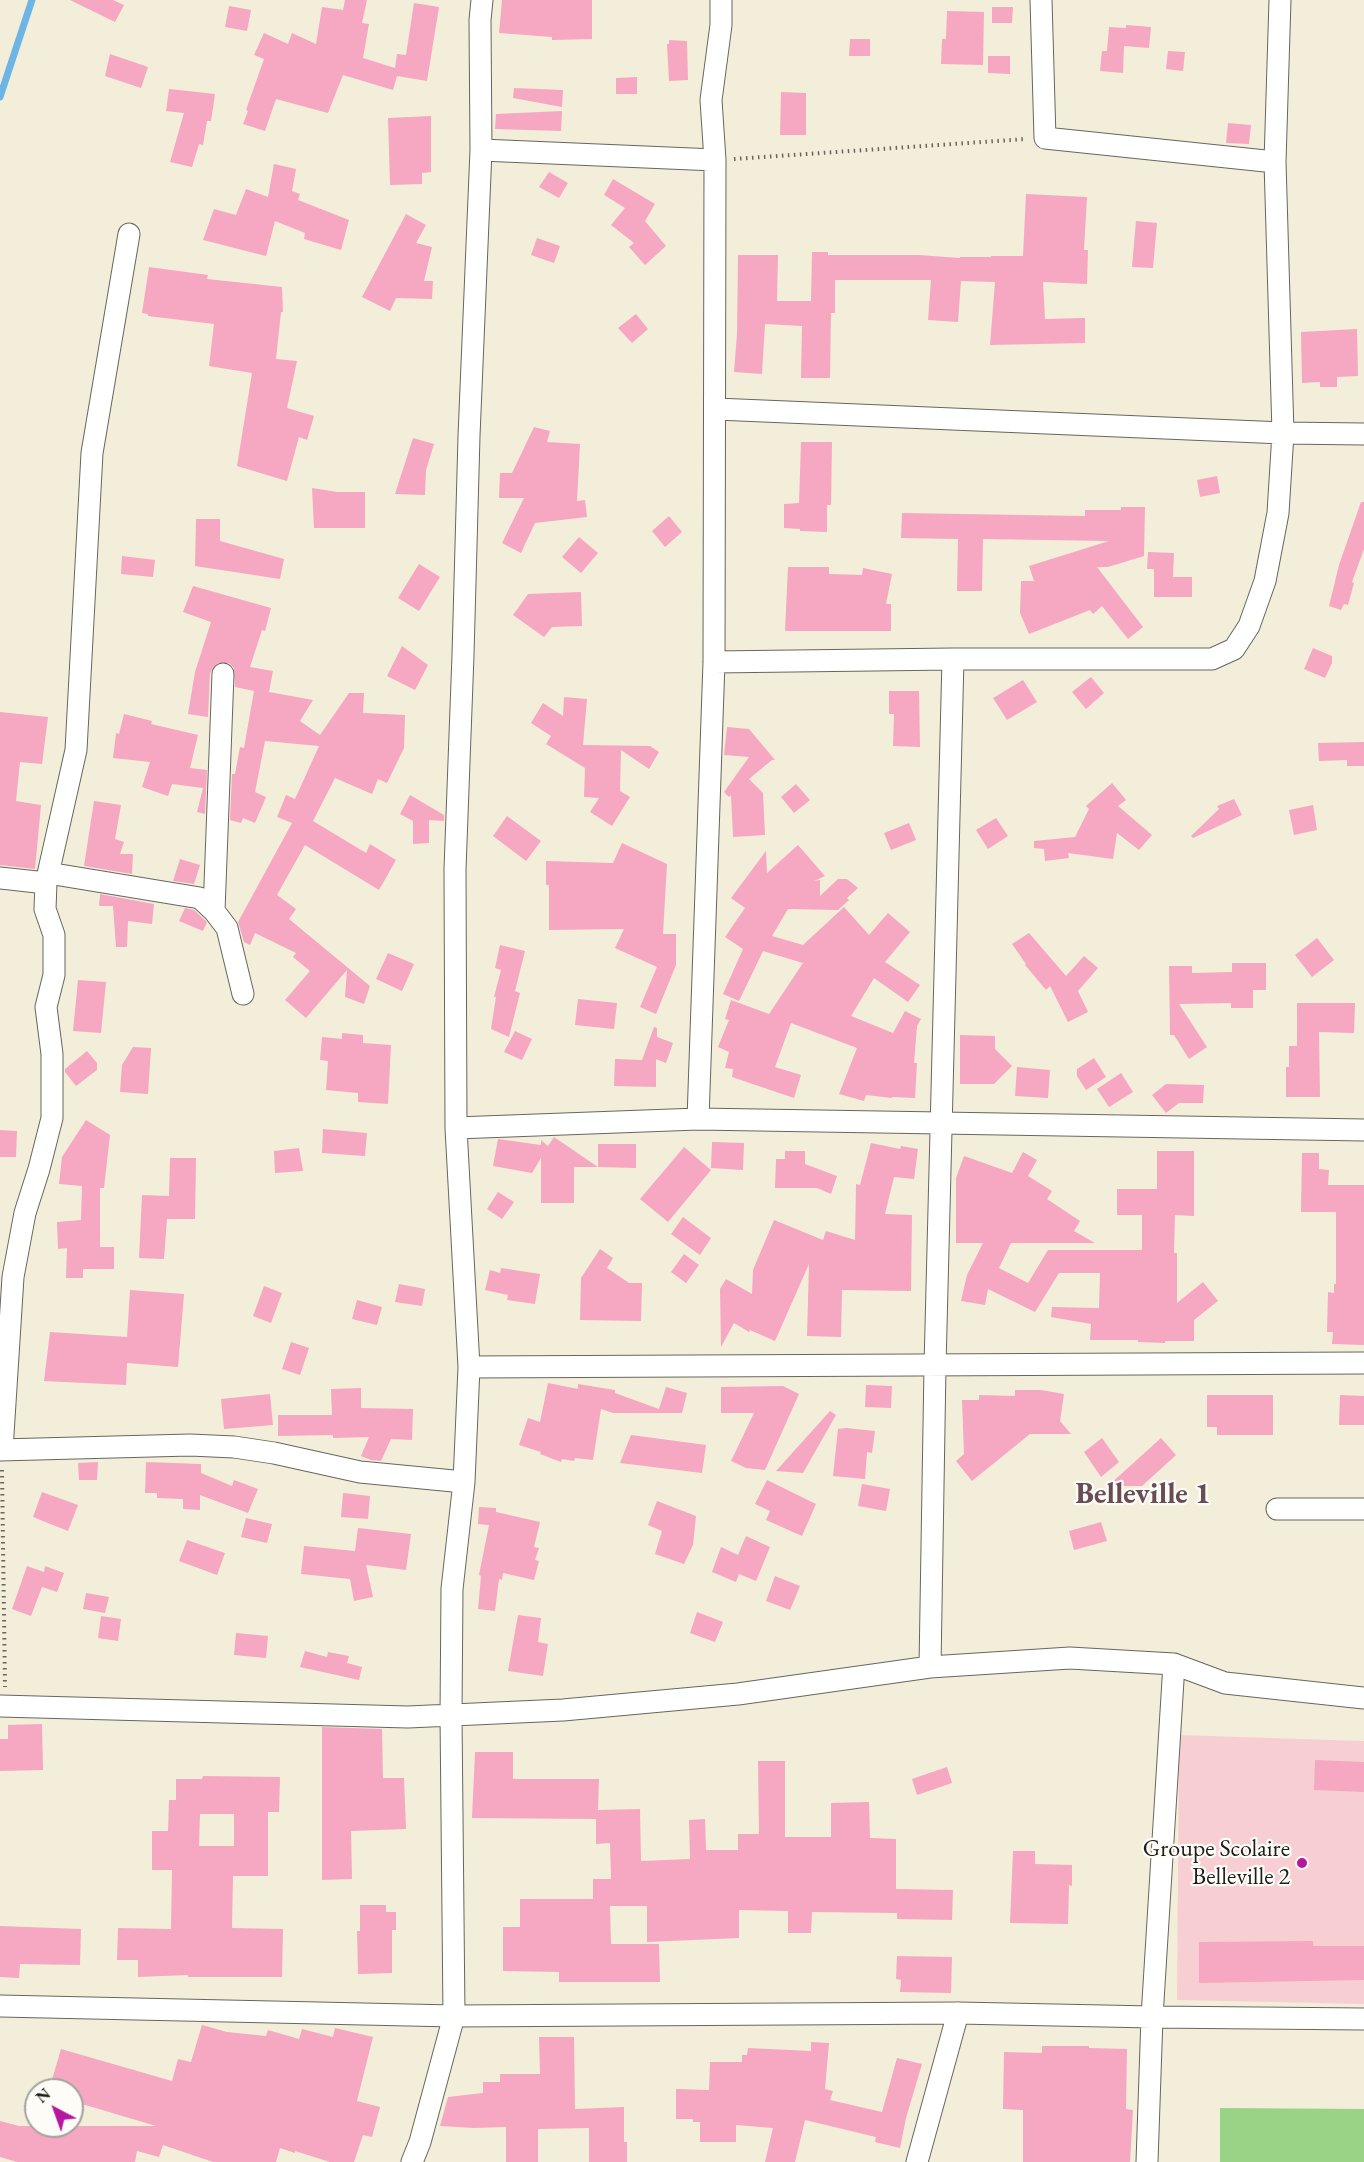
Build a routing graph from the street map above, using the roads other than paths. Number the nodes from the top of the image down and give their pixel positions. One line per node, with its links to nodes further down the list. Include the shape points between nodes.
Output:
1 (482, 0): 7 (street)
2 (721, 0): 6 (street)
3 (738, 0): 6 (street)
4 (1041, 0): 9 (street, via 1045,138)
5 (1280, 0): 9 (street)
6 (721, 25): 8 (street, via 711,100)
7 (481, 150): 8 (street); 23 (street, via 455,868)
8 (715, 160): 11 (street)
9 (1275, 162): 12 (street)
10 (129, 234): 18 (street, via 92,453 76,750)
11 (716, 410): 12 (street); 15 (street)
12 (1283, 433): 13 (street); 14 (street, via 1278,513 1265,580 1249,626 1234,649 1212,659)
13 (1364, 435)
14 (953, 658): 15 (street); 22 (street)
15 (714, 662): 21 (street)
16 (223, 674): 19 (street)
17 (0, 878): 18 (street)
18 (47, 878): 19 (street, via 200,898); 28 (street, via 45,909 54,935 54,975 46,1007 52,1054 52,1118 25,1213 13,1277)
19 (214, 911): 20 (street, via 227,928)
20 (243, 994)
21 (698, 1119): 22 (street); 23 (street)
22 (941, 1122): 24 (street); 26 (street)
23 (456, 1128): 27 (street)
24 (1364, 1130)
25 (1364, 1363): 26 (street)
26 (935, 1366): 27 (street); 34 (street)
27 (470, 1367): 30 (street)
28 (2, 1397): 29 (street)
29 (1, 1450): 30 (street, via 234,1447 360,1472)
30 (464, 1482): 37 (street, via 452,1589)
31 (1277, 1509): 32 (street)
32 (1364, 1509)
33 (1174, 1664): 34 (street, via 1070,1658); 35 (street, via 1224,1683); 41 (street)
34 (930, 1667): 37 (street, via 738,1694 563,1710)
35 (1364, 1698)
36 (3, 1706): 37 (street)
37 (451, 1715): 40 (street)
38 (0, 2006): 40 (street)
39 (958, 2013): 40 (street); 41 (street); 44 (street)
40 (454, 2016): 43 (street)
41 (1152, 2018): 42 (street); 45 (street)
42 (1364, 2019)
43 (412, 2162)
44 (917, 2162)
45 (1147, 2162)

